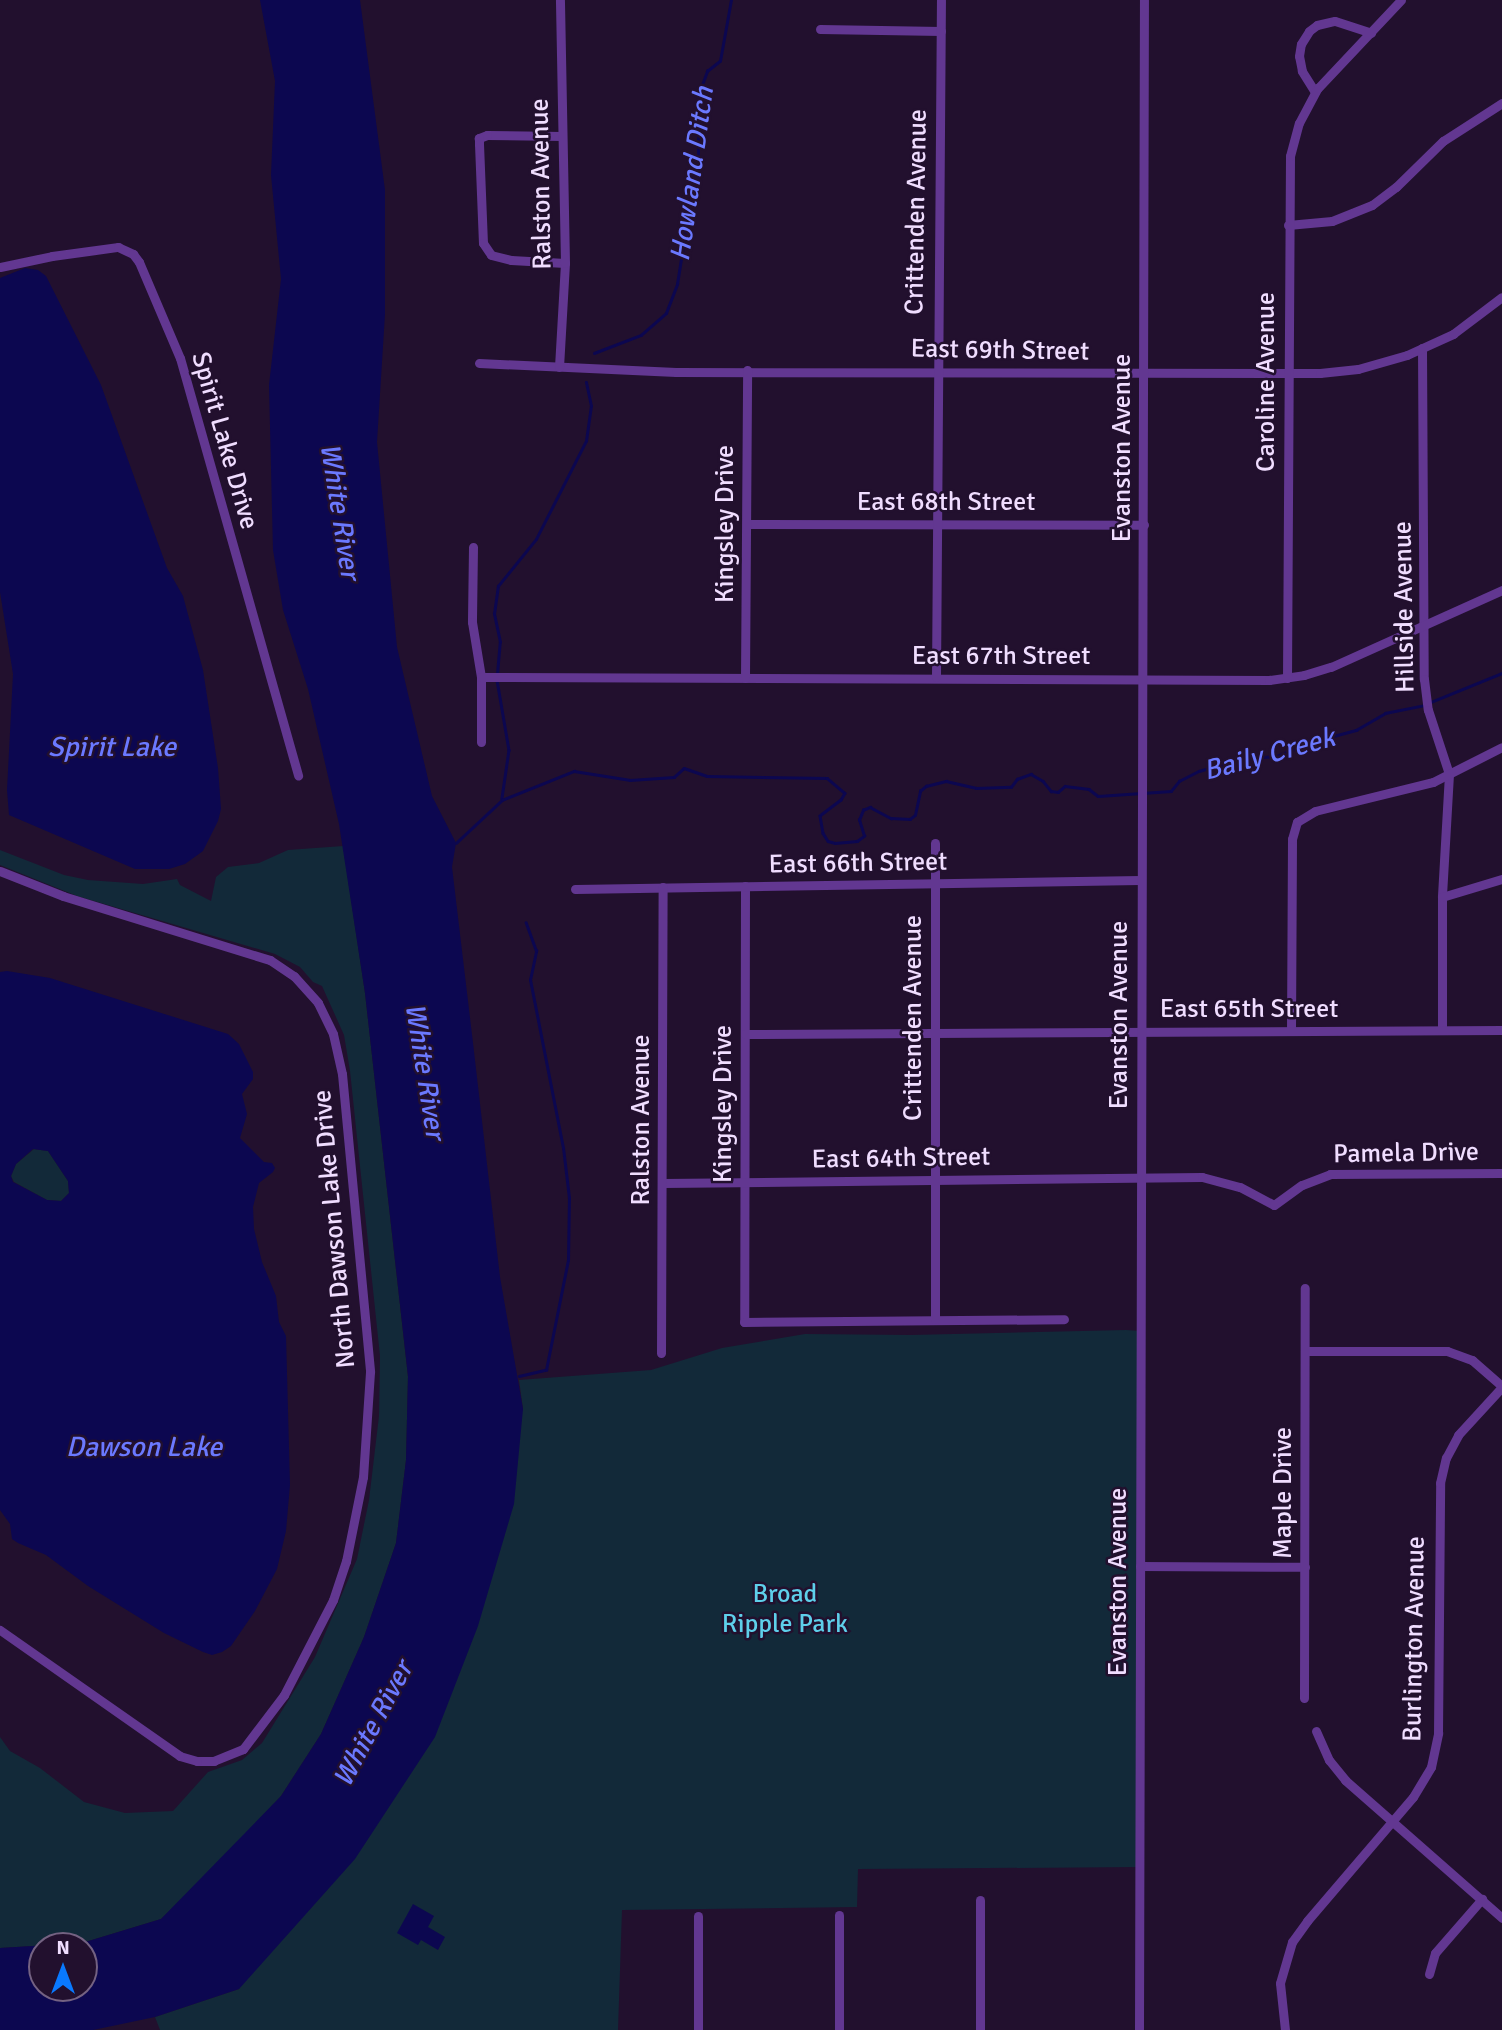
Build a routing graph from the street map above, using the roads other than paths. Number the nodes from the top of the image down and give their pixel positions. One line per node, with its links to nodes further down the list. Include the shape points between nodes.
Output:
1 (560, 0): 10 (street, Ralston Avenue)
2 (941, 0): 6 (street, Crittenden Avenue)
3 (1144, 0): 20 (street, Evanston Avenue)
4 (1401, 0): 7 (street, Caroline Avenue)
5 (820, 29): 6 (street)
6 (941, 30): 19 (street, Crittenden Avenue)
7 (1371, 33): 8 (street, Caroline Avenue); 8 (street, via 1335,21 1309,31 1299,56)
8 (1315, 92): 11 (street, Caroline Avenue, via 1292,144)
9 (1502, 103): 11 (street, via 1443,141 1372,205 1332,221)
10 (562, 136): 12 (street, Ralston Avenue); 12 (street, via 480,138 483,243 491,255)
11 (1288, 225): 21 (street, Caroline Avenue)
12 (565, 263): 17 (street, Ralston Avenue)
13 (0, 267): 36 (street, Spirit Lake Drive, via 118,247 139,262 180,358)
14 (1502, 297): 15 (street, East 69th Street, via 1464,327)
15 (1422, 348): 21 (street, East 69th Street, via 1358,369); 27 (street, Hillside Avenue)
16 (479, 363): 17 (street, East 69th Street)
17 (559, 367): 18 (street, East 69th Street)
18 (747, 370): 19 (street, East 69th Street); 22 (street, Kingsley Drive)
19 (937, 371): 20 (street, East 69th Street); 23 (street, Crittenden Avenue)
20 (1144, 373): 21 (street, East 69th Street); 24 (street, Evanston Avenue)
21 (1288, 374): 32 (street, Caroline Avenue)
22 (747, 524): 23 (street, East 68th Street); 30 (street, Kingsley Drive)
23 (936, 524): 24 (street, East 68th Street); 29 (street, Crittenden Avenue)
24 (1144, 525): 31 (street, Evanston Avenue)
25 (473, 547): 28 (street, via 472,626)
26 (1502, 590): 27 (street, East 67th Street)
27 (1423, 626): 32 (street, East 67th Street, via 1331,667); 35 (street, Hillside Avenue, via 1428,710)
28 (481, 677): 30 (street, East 67th Street); 33 (street)
29 (936, 677): 30 (street, East 67th Street); 31 (street, East 67th Street)
30 (745, 678)
31 (1143, 678): 32 (street, East 67th Street); 40 (street, Evanston Avenue)
32 (1287, 678)
33 (481, 742)
34 (1502, 747): 35 (street)
35 (1449, 775): 45 (street, Hillside Avenue); 48 (street, via 1301,818 1292,836)
36 (298, 776)
37 (935, 843): 41 (street, Crittenden Avenue)
38 (0, 871): 65 (street, North Dawson Lake Drive, via 63,896 276,963 318,1003 336,1045 369,1348 363,1477 346,1561 284,1695 254,1738 236,1753 197,1761 160,1745)
39 (1502, 879): 45 (street)
40 (1140, 880): 41 (street, East 66th Street); 49 (street, Evanston Avenue)
41 (935, 884): 42 (street, East 66th Street); 50 (street, Crittenden Avenue)
42 (745, 886): 43 (street, East 66th Street); 51 (street, Kingsley Drive)
43 (663, 887): 44 (street, East 66th Street); 56 (street, Ralston Avenue)
44 (575, 889)
45 (1443, 897): 46 (street, Hillside Avenue)
46 (1442, 1030): 47 (street, East 65th Street); 48 (street, East 65th Street)
47 (1502, 1030)
48 (1291, 1031): 49 (street, East 65th Street)
49 (1142, 1032): 50 (street, East 65th Street); 53 (street, Evanston Avenue)
50 (935, 1033): 51 (street, East 65th Street); 54 (street, Crittenden Avenue)
51 (745, 1034): 55 (street, Kingsley Drive)
52 (1502, 1173): 53 (street, Pamela Drive, via 1330,1174 1302,1185 1278,1205 1269,1205 1223,1181)
53 (1140, 1178): 54 (street, East 64th Street); 63 (street, Evanston Avenue)
54 (935, 1180): 55 (street, East 64th Street); 59 (street, Crittenden Avenue)
55 (745, 1182): 56 (street, East 64th Street); 59 (street, Kingsley Drive, via 744,1322)
56 (663, 1183): 61 (street, Ralston Avenue)
57 (1306, 1288): 60 (street, Maple Drive)
58 (1064, 1318): 59 (street)
59 (935, 1319)
60 (1305, 1351): 62 (street, via 1447,1351 1472,1360); 64 (street, Maple Drive)
61 (661, 1353)
62 (1502, 1387): 68 (street, Burlington Avenue, via 1458,1434 1442,1471 1437,1746 1425,1779)
63 (1140, 1566): 64 (street); 78 (street, Evanston Avenue)
64 (1305, 1567): 66 (street, Maple Drive)
65 (0, 1630)
66 (1304, 1698)
67 (1316, 1731): 68 (street, via 1329,1760 1345,1780)
68 (1392, 1822): 69 (street); 79 (street, Burlington Avenue, via 1292,1942 1280,1983)
69 (1482, 1899): 73 (street); 74 (street, via 1435,1953)
70 (980, 1900): 77 (street)
71 (839, 1914): 76 (street)
72 (698, 1916): 75 (street)
73 (1502, 1918)
74 (1429, 1974)
75 (698, 2030)
76 (839, 2030)
77 (980, 2030)
78 (1139, 2030)
79 (1285, 2030)

